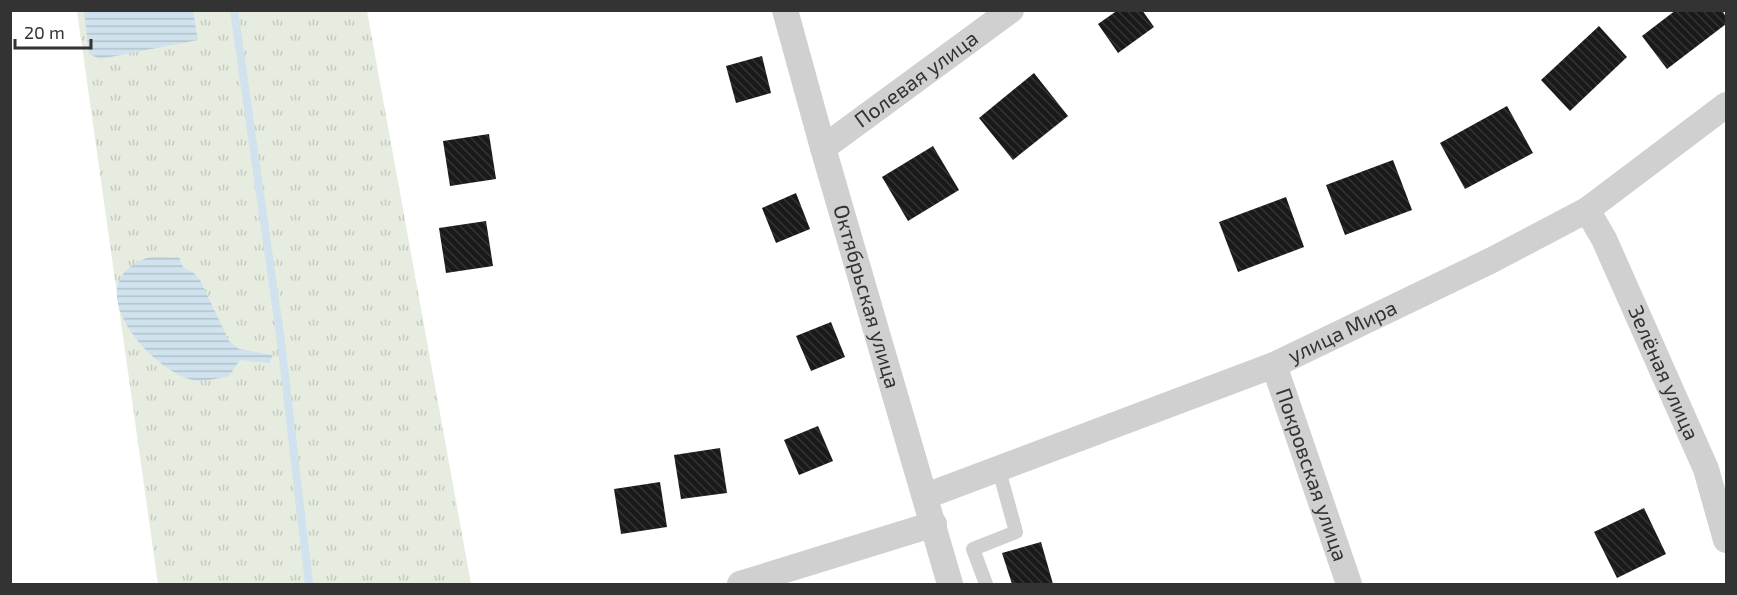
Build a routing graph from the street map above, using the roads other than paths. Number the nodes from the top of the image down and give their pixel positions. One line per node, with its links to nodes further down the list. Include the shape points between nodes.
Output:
1 (786, 10): 4 (street, Октябрьская улица)
2 (1011, 10): 4 (street, Полевая улица)
3 (1726, 105): 5 (street, улица Мира)
4 (823, 148): 8 (street, Октябрьская улица)
5 (1587, 210): 6 (street, улица Мира); 10 (street, Зелёная улица, via 1604,239 1706,469)
6 (1274, 365): 7 (street, улица Мира); 14 (street, Покровская улица)
7 (999, 470): 8 (street, улица Мира); 13 (lane, via 1016,532 973,549)
8 (926, 496): 9 (street, Октябрьская улица)
9 (934, 524): 11 (street); 12 (street, Октябрьская улица)
10 (1726, 540)
11 (740, 585)
12 (950, 585)
13 (986, 585)
14 (1349, 585)

